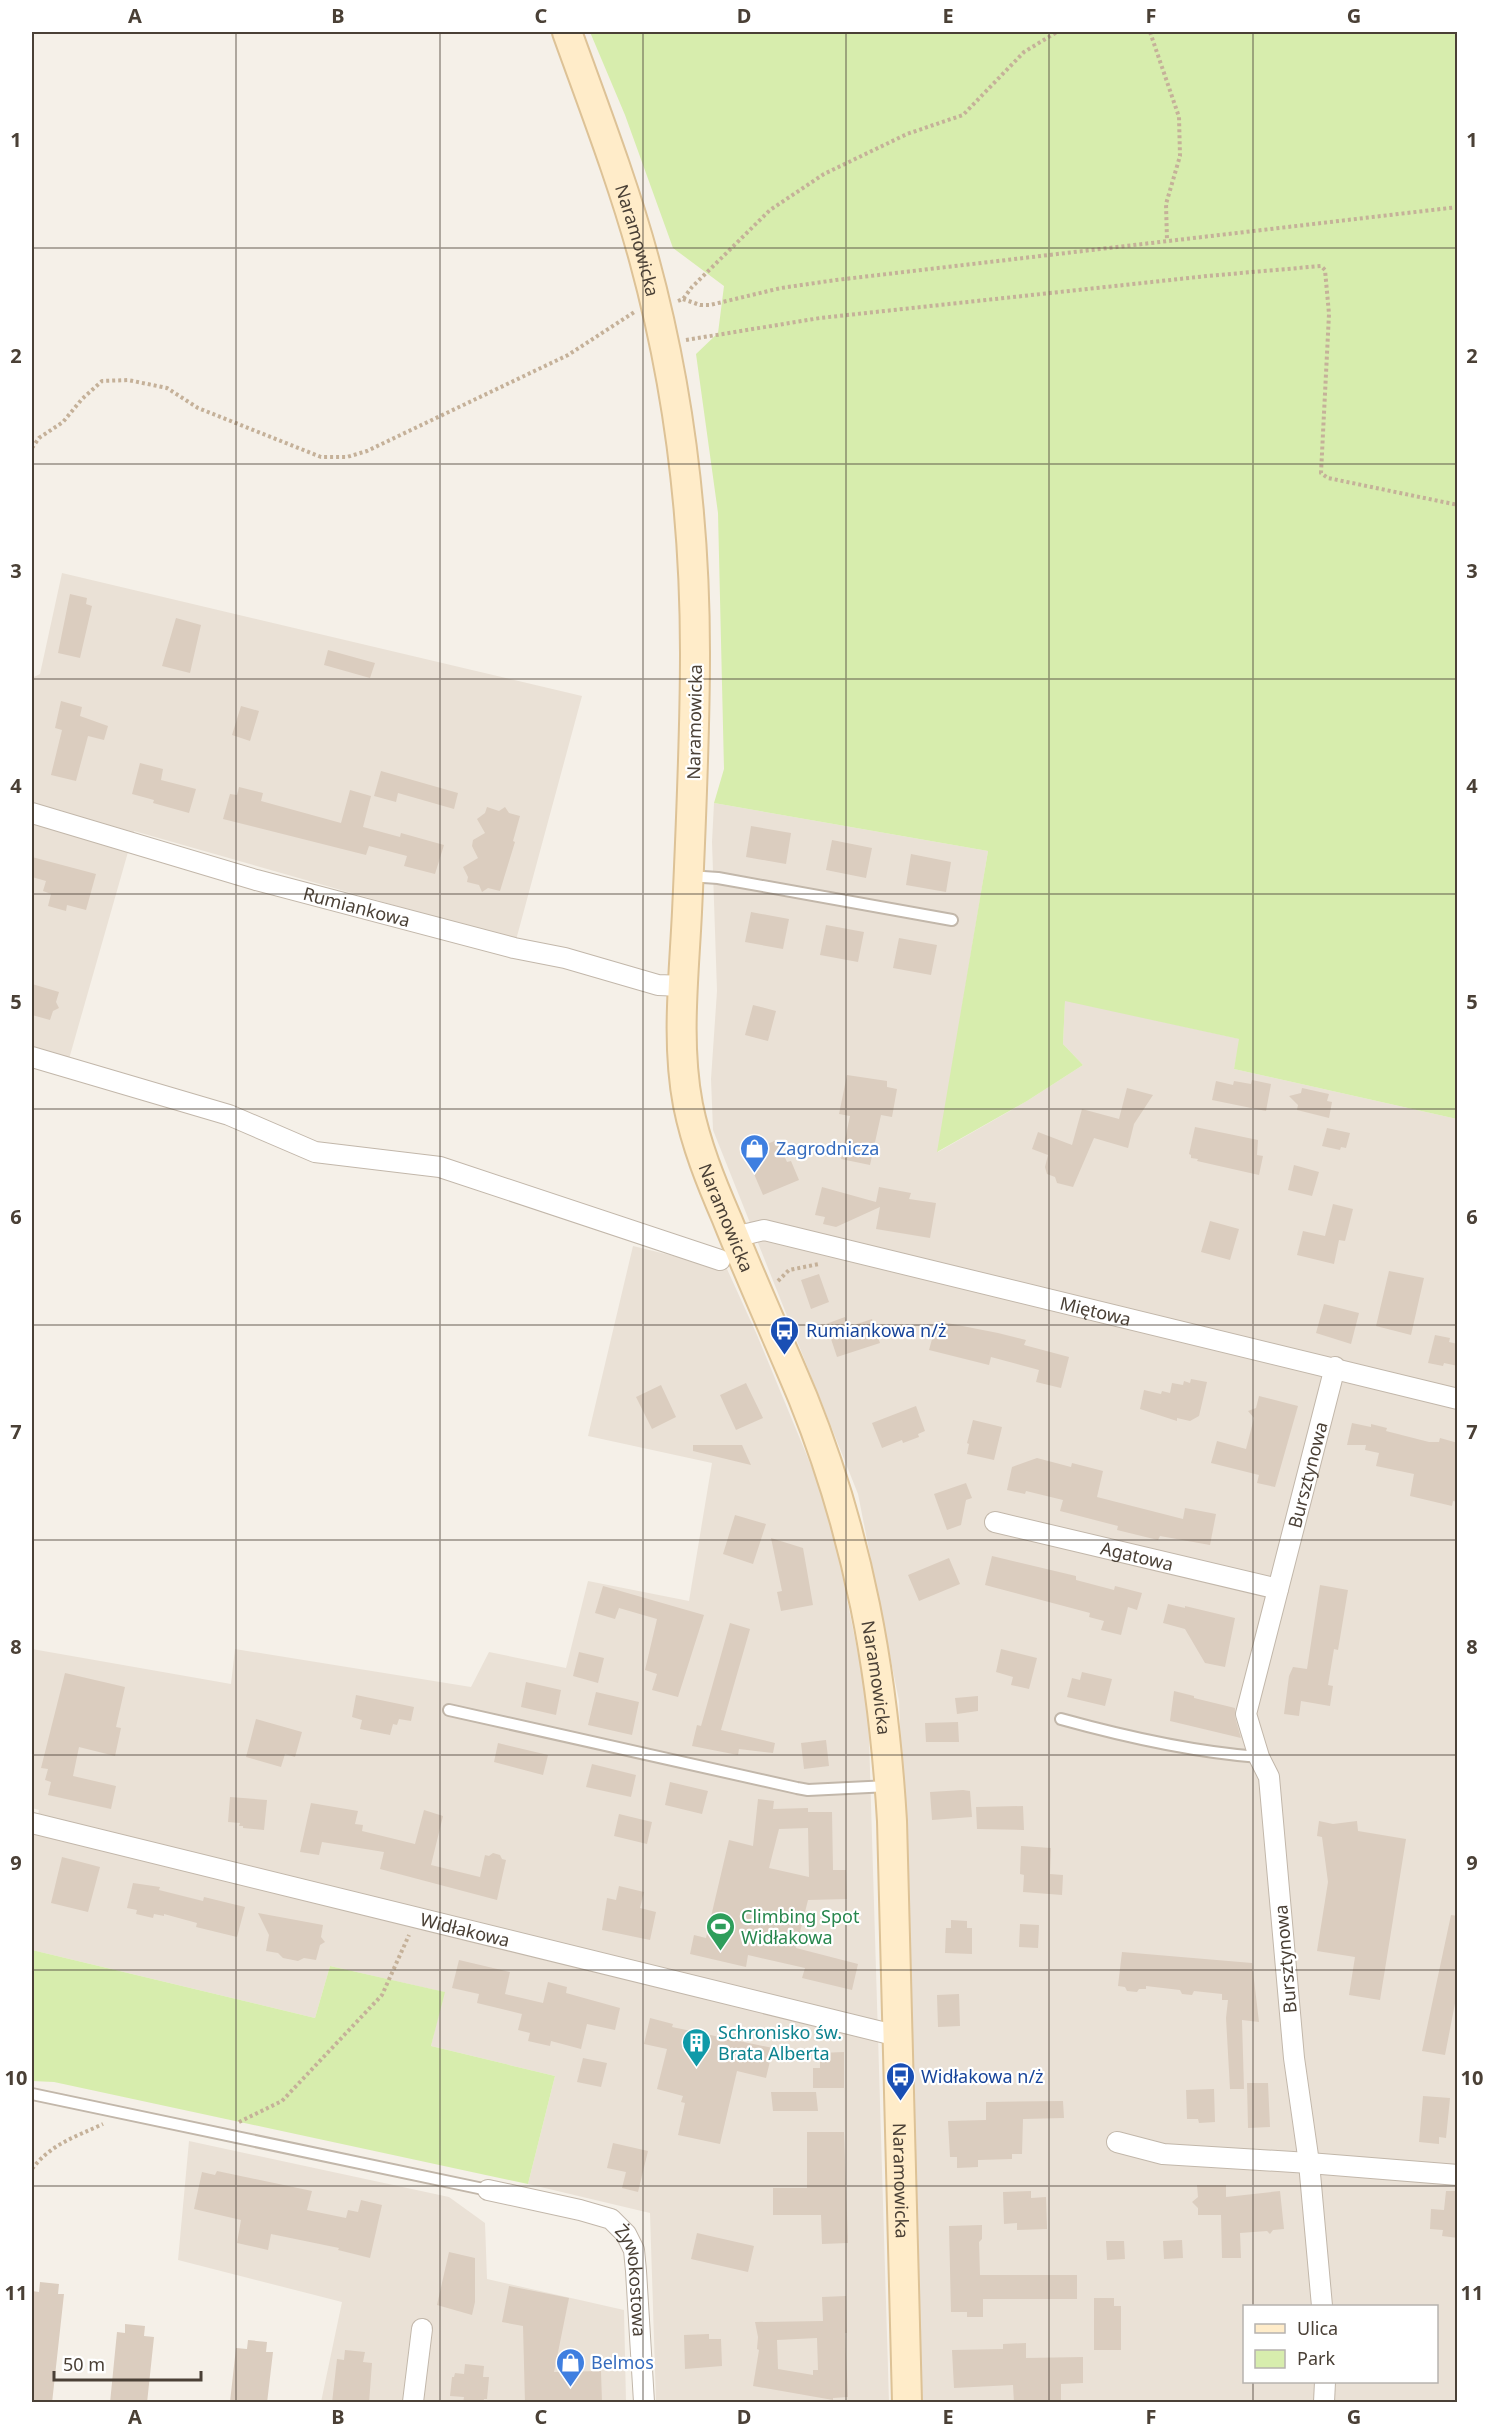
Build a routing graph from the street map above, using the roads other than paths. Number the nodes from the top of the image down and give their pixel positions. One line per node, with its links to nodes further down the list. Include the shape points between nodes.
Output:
1 (567, 32): 3 (street, Naramowicka, via 645,260 645,311 664,344 680,432 694,568)
2 (32, 813): 5 (street, Rumiankowa, via 335,901 658,985)
3 (689, 876): 4 (lane); 5 (street, Naramowicka)
4 (952, 920)
5 (683, 986): 7 (street, Naramowicka, via 682,1051 688,1107)
6 (40, 1059): 7 (street, via 229,1115 315,1152 440,1167)
7 (727, 1249): 8 (street, Miętowa, via 764,1230); 15 (street, Naramowicka, via 803,1399 847,1523 877,1668)
8 (1335, 1367): 9 (street, Miętowa); 11 (street, Bursztynowa)
9 (1458, 1399)
10 (996, 1522): 11 (street, Agatowa)
11 (1278, 1589): 14 (street, Bursztynowa, via 1246,1714)
12 (449, 1710): 15 (lane, via 808,1790)
13 (1061, 1719): 14 (lane, via 1138,1739)
14 (1259, 1757): 20 (street, Bursztynowa, via 1269,1777 1294,2058)
15 (890, 1786): 17 (street, Naramowicka)
16 (32, 1823): 17 (street, Widłakowa)
17 (898, 2036): 28 (street, Naramowicka)
18 (32, 2094): 22 (lane)
19 (1118, 2142): 20 (street, via 1163,2154)
20 (1309, 2163): 21 (street); 23 (street, Bursztynowa)
21 (1458, 2175)
22 (488, 2190): 27 (street, Żywokostowa, via 611,2219 626,2234 634,2250)
23 (1322, 2305)
24 (422, 2329): 26 (street)
25 (1325, 2383): 29 (street)
26 (413, 2403)
27 (644, 2403)
28 (907, 2403)
29 (1324, 2403)

